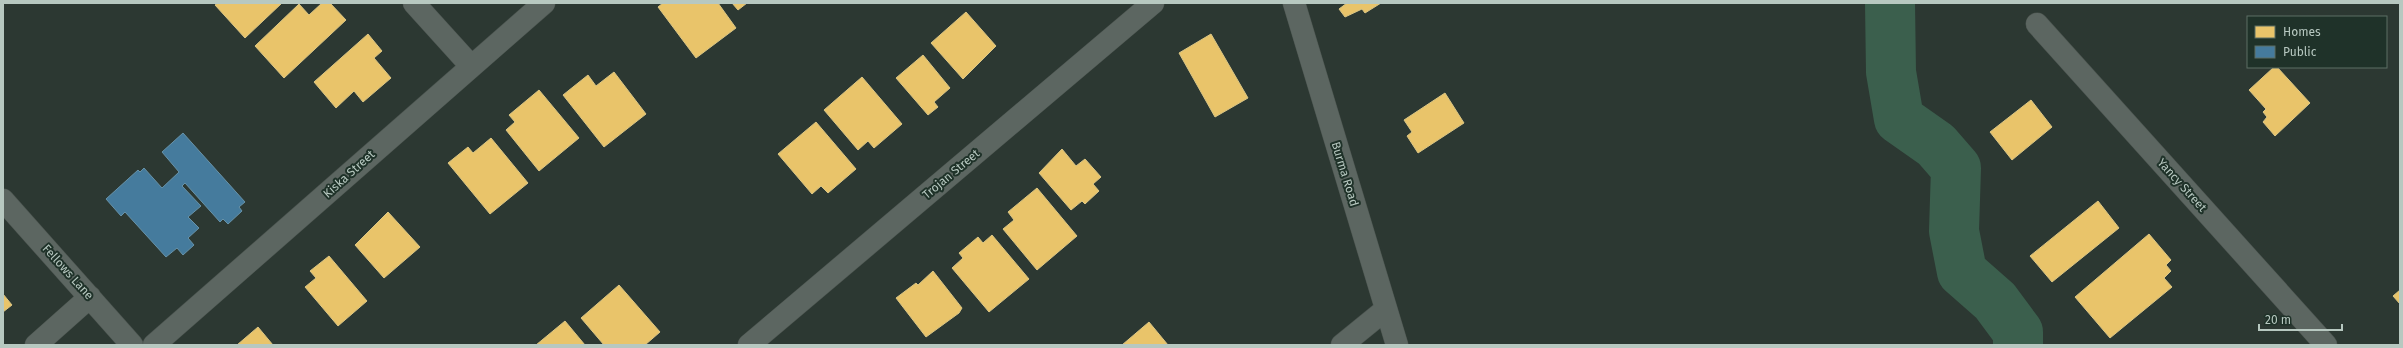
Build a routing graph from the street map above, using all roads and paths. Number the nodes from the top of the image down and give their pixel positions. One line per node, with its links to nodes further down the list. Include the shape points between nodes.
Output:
1 (414, 3): 6 (street)
2 (544, 3): 6 (street, Kiska Street)
3 (1153, 3): 13 (street, Trojan Street)
4 (1294, 3): 9 (street, Burma Road)
5 (2038, 24): 16 (street, Yancy Street)
6 (471, 66): 12 (street, Kiska Street)
7 (3, 200): 8 (street, Fellows Lane)
8 (90, 297): 10 (street); 11 (street, Fellows Lane)
9 (1385, 310): 14 (street); 15 (street, Burma Road)
10 (36, 345)
11 (132, 345)
12 (154, 345)
13 (749, 345)
14 (1342, 345)
15 (1396, 345)
16 (2326, 345)

